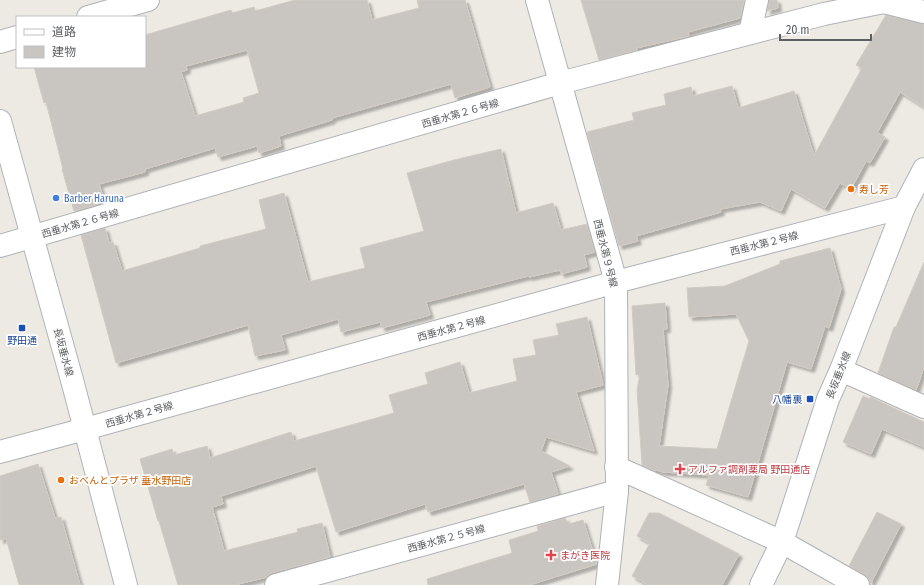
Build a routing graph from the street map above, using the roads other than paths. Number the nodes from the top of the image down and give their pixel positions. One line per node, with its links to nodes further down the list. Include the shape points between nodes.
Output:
1 (148, 0): 5 (street)
2 (537, 0): 9 (street, 西垂水第９号線)
3 (757, 0): 6 (street)
4 (924, 12): 6 (street, 西垂水第２６号線, via 884,2)
5 (92, 16)
6 (750, 33): 9 (street, 西垂水第２６号線)
7 (16, 37): 8 (street)
8 (0, 42)
9 (560, 83): 13 (street, 西垂水第２６号線); 15 (street, 西垂水第９号線)
10 (0, 121): 13 (street, 長坂垂水線)
11 (924, 169): 12 (street, 長坂垂水線)
12 (913, 197): 15 (street, 西垂水第２号線); 16 (street, 長坂垂水線)
13 (33, 237): 14 (street, 西垂水第２６号線); 18 (street, 長坂垂水線)
14 (0, 246)
15 (616, 282): 18 (street, 西垂水第２号線); 20 (street, 西垂水第９号線)
16 (841, 370): 17 (street); 22 (street, 長坂垂水線, via 828,399)
17 (924, 407)
18 (85, 429): 19 (street, 西垂水第２号線); 23 (street, 長坂垂水線)
19 (0, 452)
20 (616, 468): 21 (street, 西垂水第９号線); 22 (street)
21 (617, 491): 24 (street, 西垂水第２５号線); 25 (street, 西垂水第９号線)
22 (782, 542): 26 (street, 長坂垂水線); 27 (street)
23 (126, 585)
24 (276, 585)
25 (607, 585)
26 (761, 585)
27 (858, 585)

